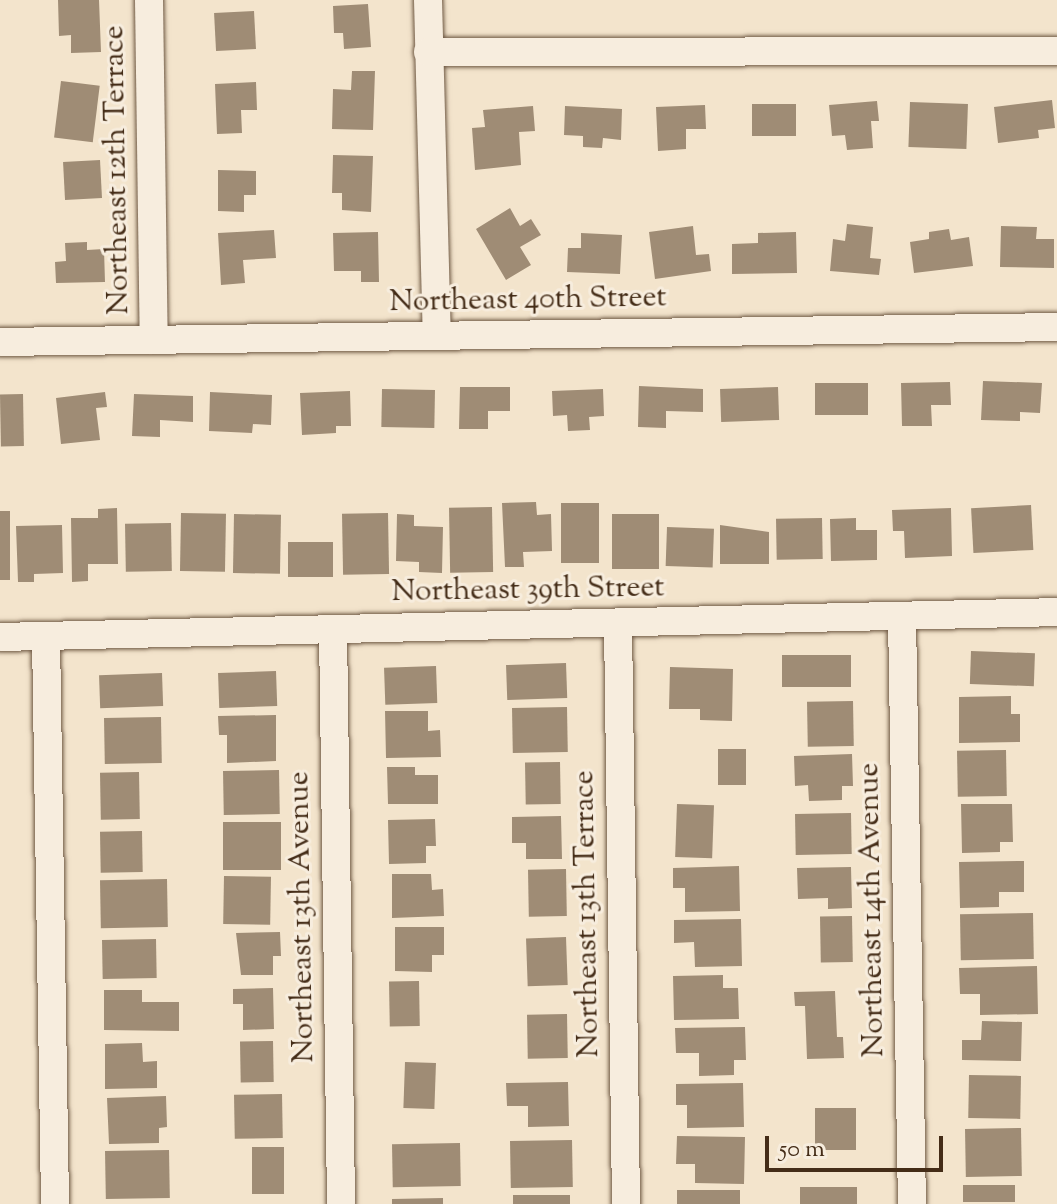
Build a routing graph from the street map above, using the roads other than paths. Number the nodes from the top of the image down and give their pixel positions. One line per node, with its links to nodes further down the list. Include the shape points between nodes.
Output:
1 (149, 0): 7 (street, Northeast 12th Terrace)
2 (428, 0): 4 (street)
3 (1057, 51): 4 (street)
4 (428, 52): 6 (street)
5 (1057, 327): 6 (street, Northeast 40th Street)
6 (437, 336): 7 (street, Northeast 40th Street)
7 (154, 340): 8 (street, Northeast 40th Street)
8 (0, 342)
9 (1057, 612): 10 (street, Northeast 39th Street)
10 (902, 616): 11 (street, Northeast 39th Street); 18 (street, Northeast 14th Avenue)
11 (618, 623): 12 (street, Northeast 39th Street); 17 (street, Northeast 13th Terrace)
12 (333, 629): 13 (street, Northeast 39th Street); 16 (street, Northeast 13th Avenue)
13 (46, 636): 14 (street, Northeast 39th Street); 15 (street)
14 (0, 637)
15 (55, 1204)
16 (341, 1204)
17 (626, 1204)
18 (912, 1204)

